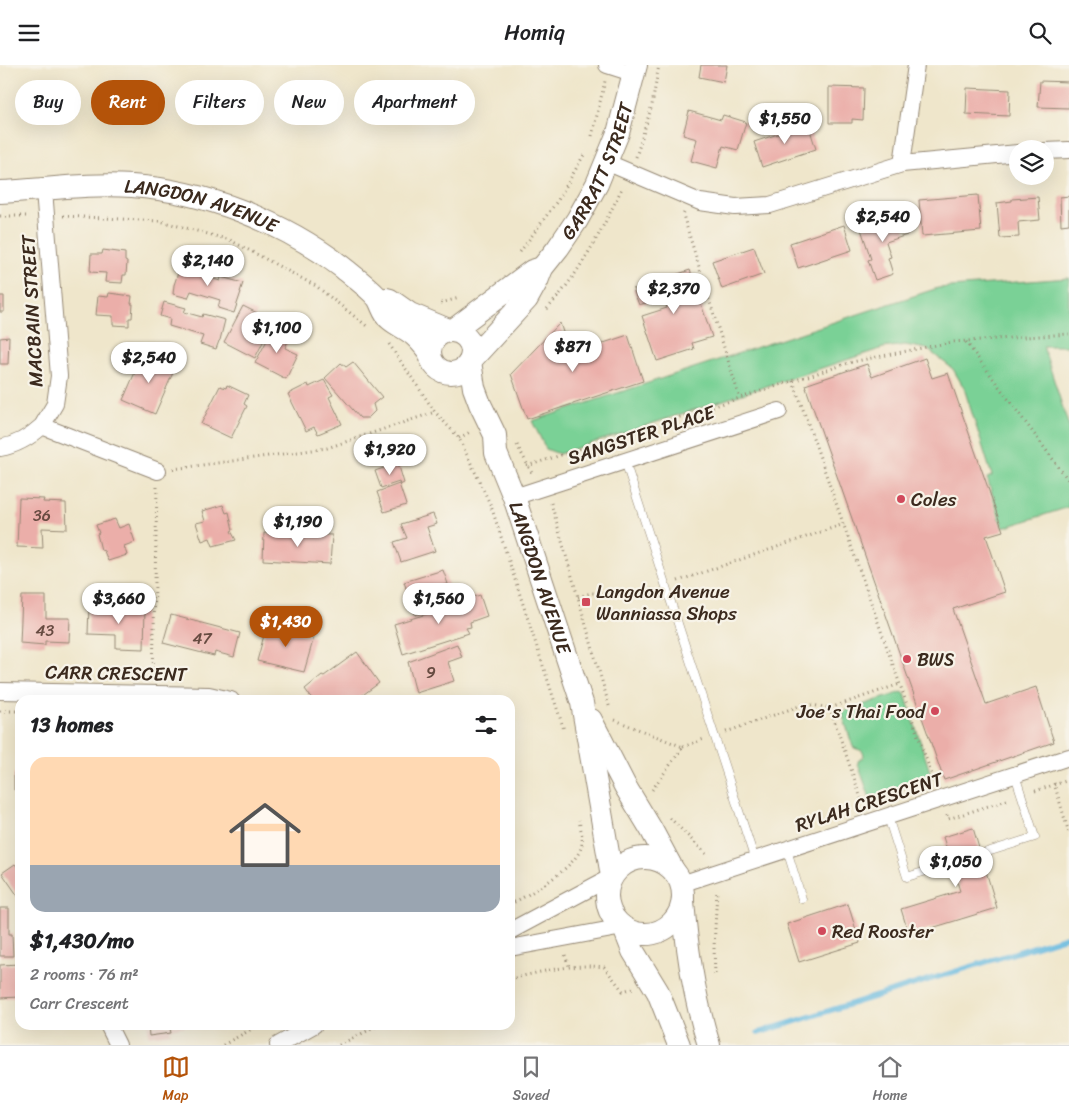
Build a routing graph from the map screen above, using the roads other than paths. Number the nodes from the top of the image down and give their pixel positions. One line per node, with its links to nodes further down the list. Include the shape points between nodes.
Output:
1 (607, 65): 3 (street)
2 (916, 65): 8 (street)
3 (635, 69): 7 (street, GARRATT STREET, via 618,133)
4 (1069, 150): 5 (street)
5 (1054, 151)
6 (1009, 154): 8 (street)
7 (606, 162): 8 (street, via 700,202 735,207 770,205); 11 (street, GARRATT STREET, via 577,220)
8 (902, 163)
9 (44, 190): 10 (street, LANGDON AVENUE); 12 (street, LANGDON AVENUE, via 132,186 176,192 219,203 302,241); 18 (street, MACBAIN STREET, via 59,376 55,404)
10 (0, 192)
11 (542, 268): 13 (street, GARRATT STREET, via 532,271); 15 (street, GARRATT STREET, via 526,299)
12 (377, 297): 13 (street, LANGDON AVENUE, via 390,300 410,314); 14 (street, LANGDON AVENUE, via 388,318 415,336)
13 (452, 331): 14 (street, via 436,338); 15 (street, via 460,333 471,345)
14 (430, 353): 16 (street, via 435,365)
15 (470, 360): 16 (street, via 460,371); 20 (street, LANGDON AVENUE, via 474,388 495,435)
16 (446, 372): 20 (street, LANGDON AVENUE, via 460,392 475,429)
17 (779, 411): 21 (street, SANGSTER PLACE)
18 (42, 427): 19 (street, via 15,445); 22 (street)
19 (0, 448)
20 (496, 453): 23 (street, LANGDON AVENUE)
21 (625, 461): 23 (street, SANGSTER PLACE); 31 (lane)
22 (158, 471)
23 (514, 497): 26 (street, LANGDON AVENUE)
24 (0, 691): 25 (street, CARR CRESCENT)
25 (209, 695)
26 (582, 703): 32 (street, LANGDON AVENUE); 33 (street, LANGDON AVENUE)
27 (1069, 757): 28 (street, RYLAH CRESCENT)
28 (1015, 775): 29 (street, RYLAH CRESCENT); 29 (lane, via 1035,837 907,877)
29 (888, 817): 30 (street, RYLAH CRESCENT)
30 (787, 850): 31 (street, RYLAH CRESCENT); 34 (lane)
31 (755, 860): 33 (street, RYLAH CRESCENT)
32 (612, 877): 33 (street, via 626,862 646,858 665,864); 35 (street); 36 (street, via 607,904)
33 (679, 885): 36 (street, via 680,911 674,920 661,930 645,934); 43 (street, via 695,999)
34 (802, 899)
35 (515, 928)
36 (624, 928): 37 (street); 42 (street, via 633,951 658,993)
37 (515, 947)
38 (110, 1030): 40 (street)
39 (305, 1030): 41 (street)
40 (118, 1045)
41 (278, 1045)
42 (679, 1045)
43 (709, 1045)

